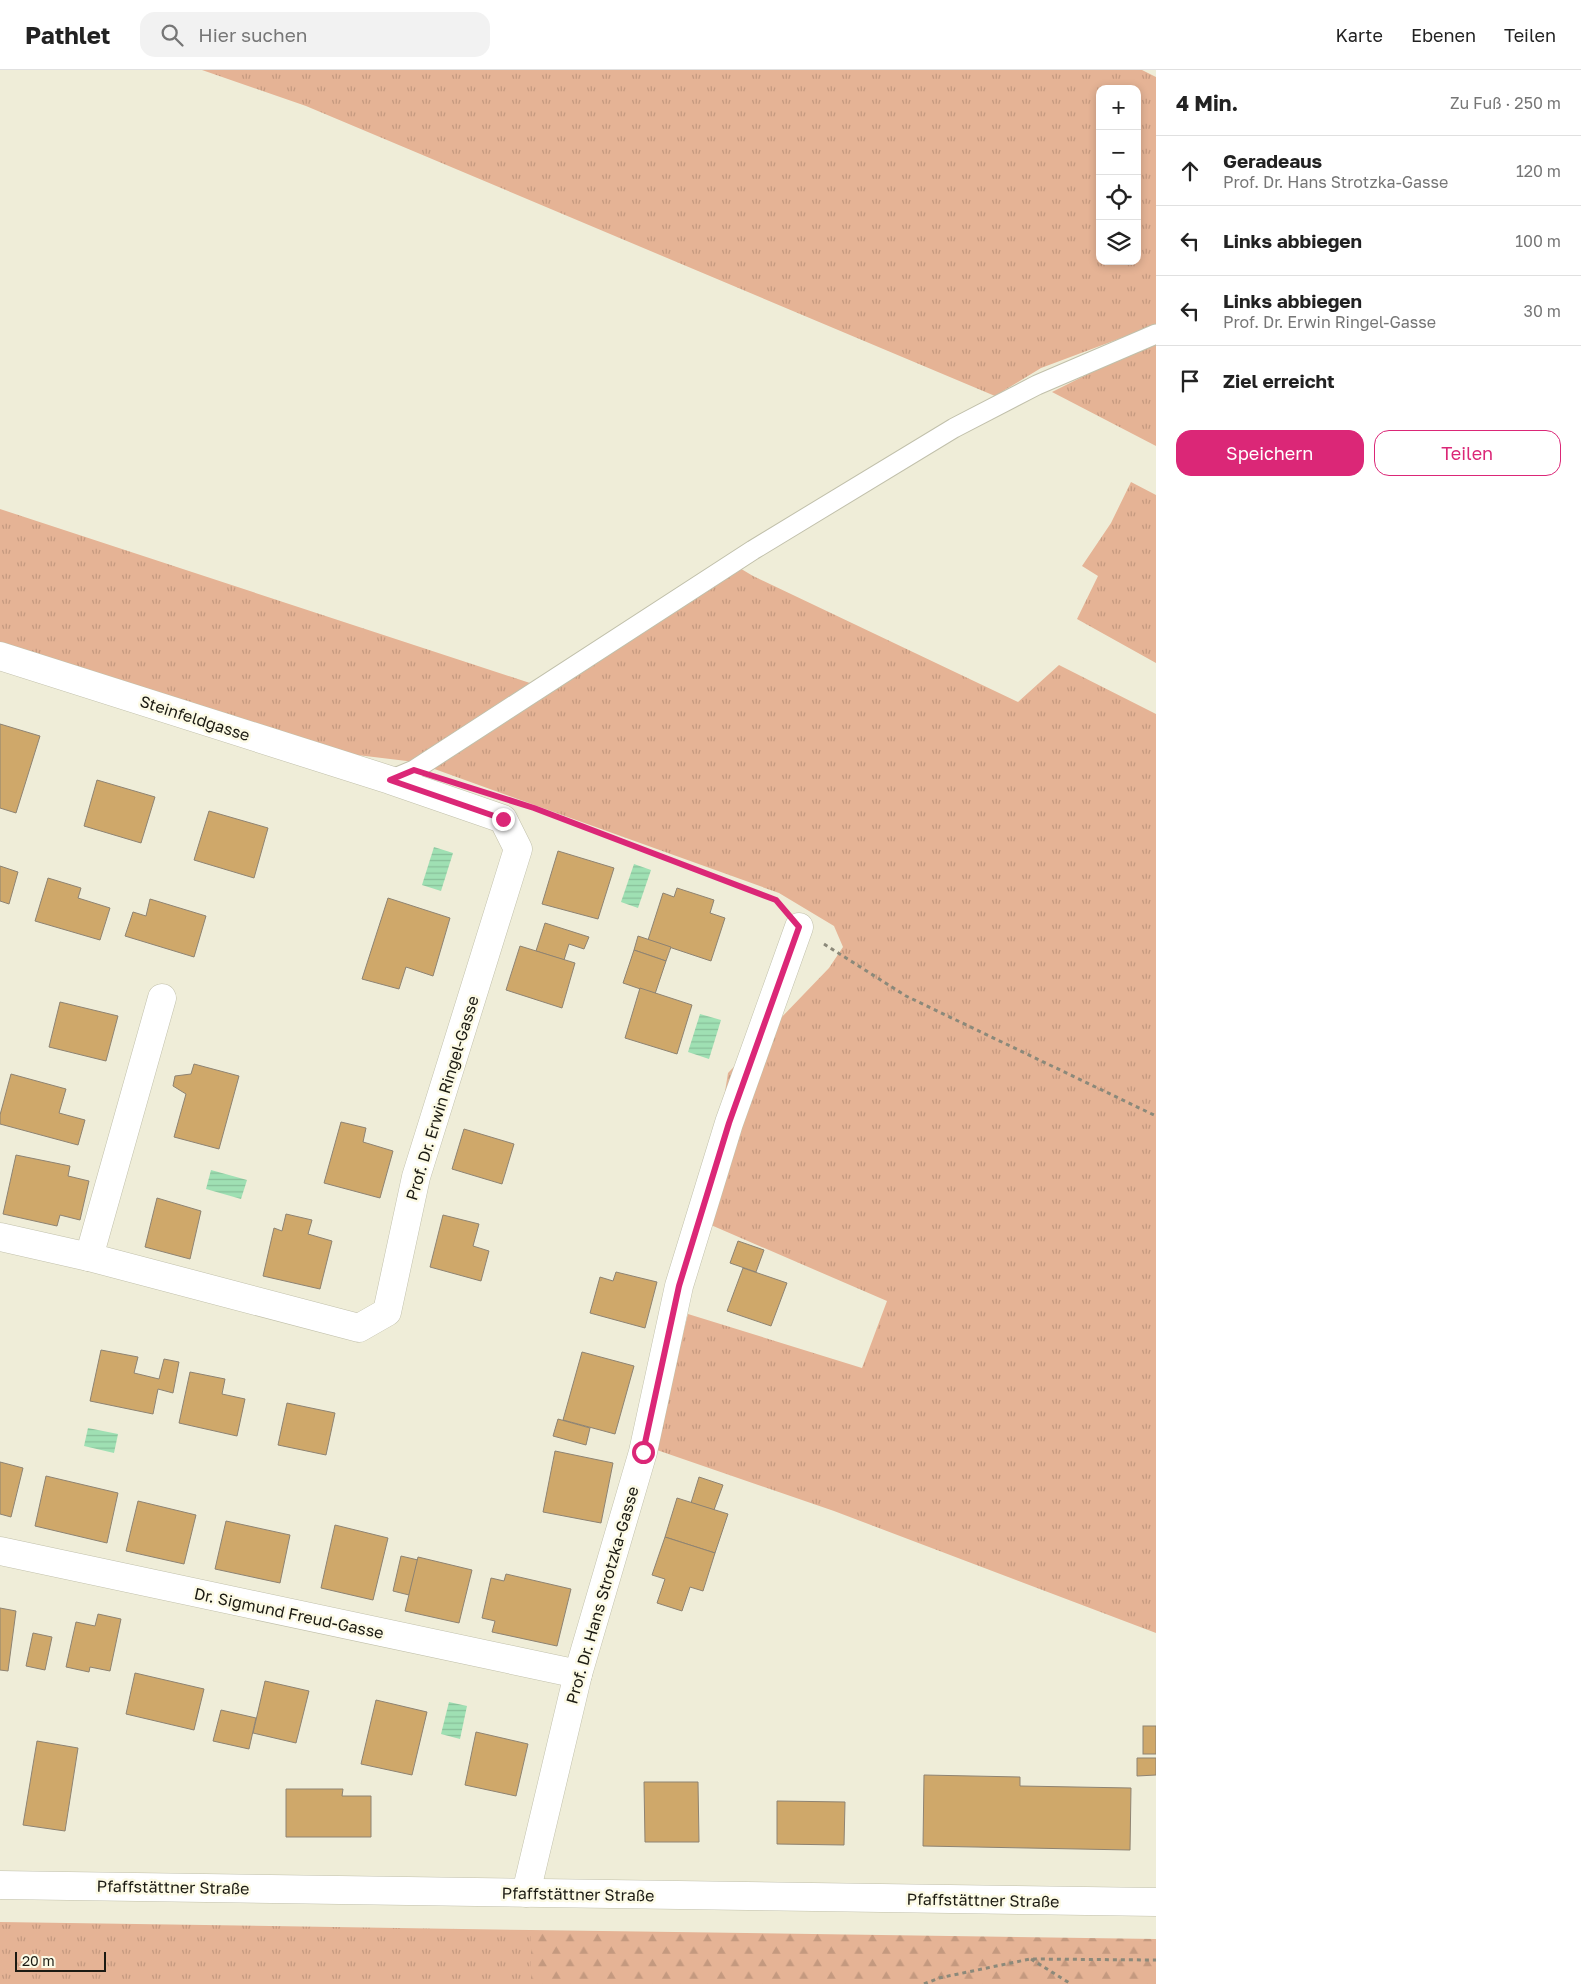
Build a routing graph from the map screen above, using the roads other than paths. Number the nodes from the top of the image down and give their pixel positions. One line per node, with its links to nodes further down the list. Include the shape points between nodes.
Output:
1 (1156, 334): 3 (lane, via 1037,385 954,428 752,550 414,770)
2 (0, 656): 3 (street, Steinfeldgasse)
3 (390, 780): 7 (street, Prof. Dr. Erwin Ringel-Gasse, via 503,819 518,849 416,1177 387,1312 359,1328)
4 (799, 927): 9 (street, Prof. Dr. Hans Strotzka-Gasse, via 729,1123 679,1286 643,1452)
5 (162, 998): 7 (street)
6 (0, 1237): 7 (street, Prof. Dr. Erwin Ringel-Gasse)
7 (90, 1257)
8 (0, 1551): 9 (street, Dr. Sigmund Freud-Gasse)
9 (578, 1674): 11 (street, Prof. Dr. Hans Strotzka-Gasse)
10 (0, 1885): 11 (street, Pfaffstättner Straße)
11 (526, 1893): 12 (street, Pfaffstättner Straße)
12 (1156, 1902)

